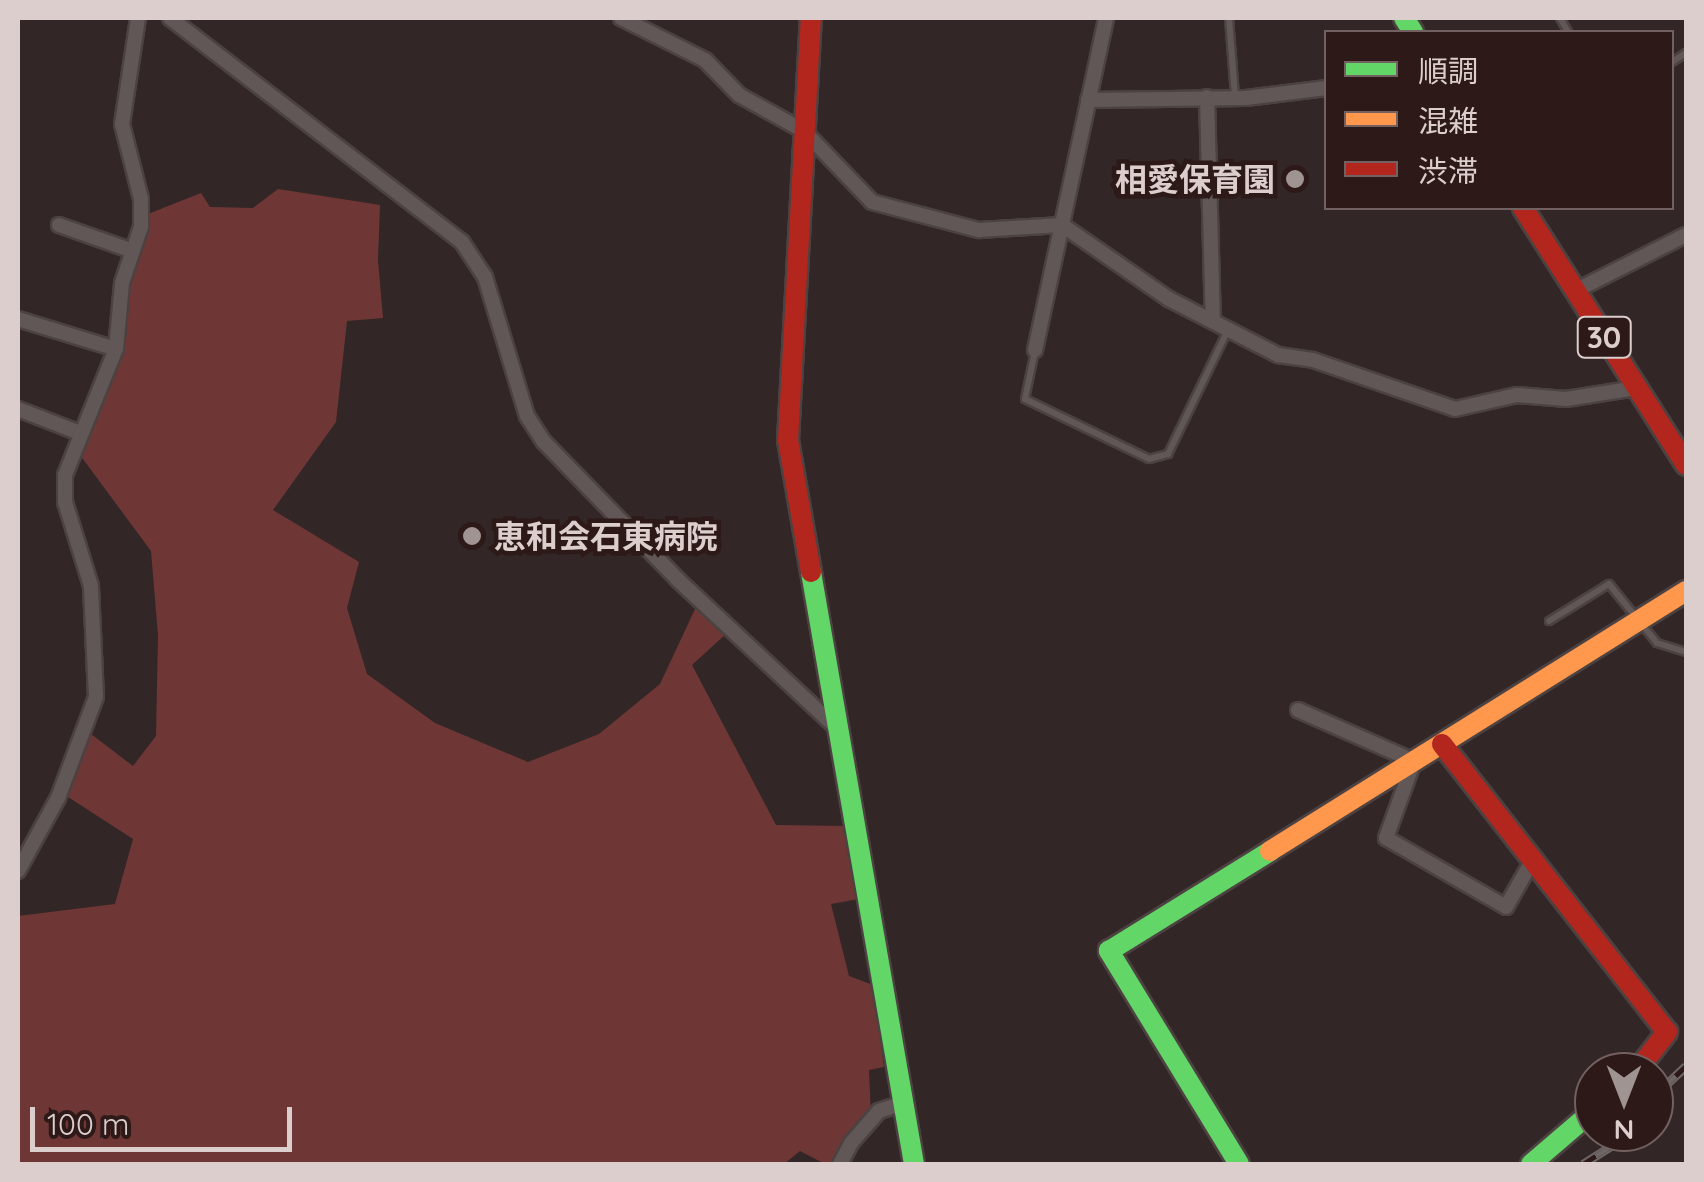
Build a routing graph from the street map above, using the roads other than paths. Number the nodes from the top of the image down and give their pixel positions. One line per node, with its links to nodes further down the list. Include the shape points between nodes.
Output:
1 (138, 18): 16 (street, via 122,124 141,198)
2 (170, 18): 31 (street, via 462,242 485,277 528,416 544,442 678,580)
3 (621, 18): 11 (street, via 705,60 740,95)
4 (811, 18): 11 (street)
5 (1106, 18): 10 (street)
6 (1229, 18): 9 (lane)
7 (1324, 88): 9 (street)
8 (1206, 98): 9 (street); 10 (street); 19 (street)
9 (1235, 98)
10 (1088, 100): 14 (street)
11 (804, 131): 14 (street, via 872,202 978,230); 31 (street, via 788,440)
12 (1524, 210): 17 (street, 30)
13 (60, 225): 16 (street)
14 (1062, 225): 19 (street); 22 (street)
15 (1686, 235): 17 (street)
16 (133, 252): 21 (street, via 122,283)
17 (1575, 291): 23 (street, 30)
18 (18, 319): 21 (street)
19 (1213, 322): 20 (street)
20 (1228, 329): 22 (lane, via 1168,454 1149,458 1025,399); 23 (street, via 1278,355 1313,360 1440,407)
21 (116, 349): 25 (street)
22 (1035, 350)
23 (1636, 388): 26 (street, 30)
24 (18, 409): 25 (street)
25 (80, 433): 35 (street, via 65,476 65,502 91,586 96,697 58,798)
26 (1686, 465)
27 (1686, 591): 32 (street)
28 (1549, 622): 29 (lane, via 1609,584 1658,643)
29 (1686, 652)
30 (1298, 710): 33 (street)
31 (840, 731): 37 (street)
32 (1442, 744): 33 (street); 34 (street)
33 (1414, 761): 34 (street, via 1386,838 1506,907); 41 (street, via 1109,951)
34 (1531, 863): 36 (street, via 1667,1032)
35 (18, 872)
36 (1652, 1052)
37 (904, 1104): 39 (street, via 880,1111); 40 (street)
38 (1574, 1127): 42 (street)
39 (840, 1164)
40 (914, 1164)
41 (1239, 1164)
42 (1532, 1164)

